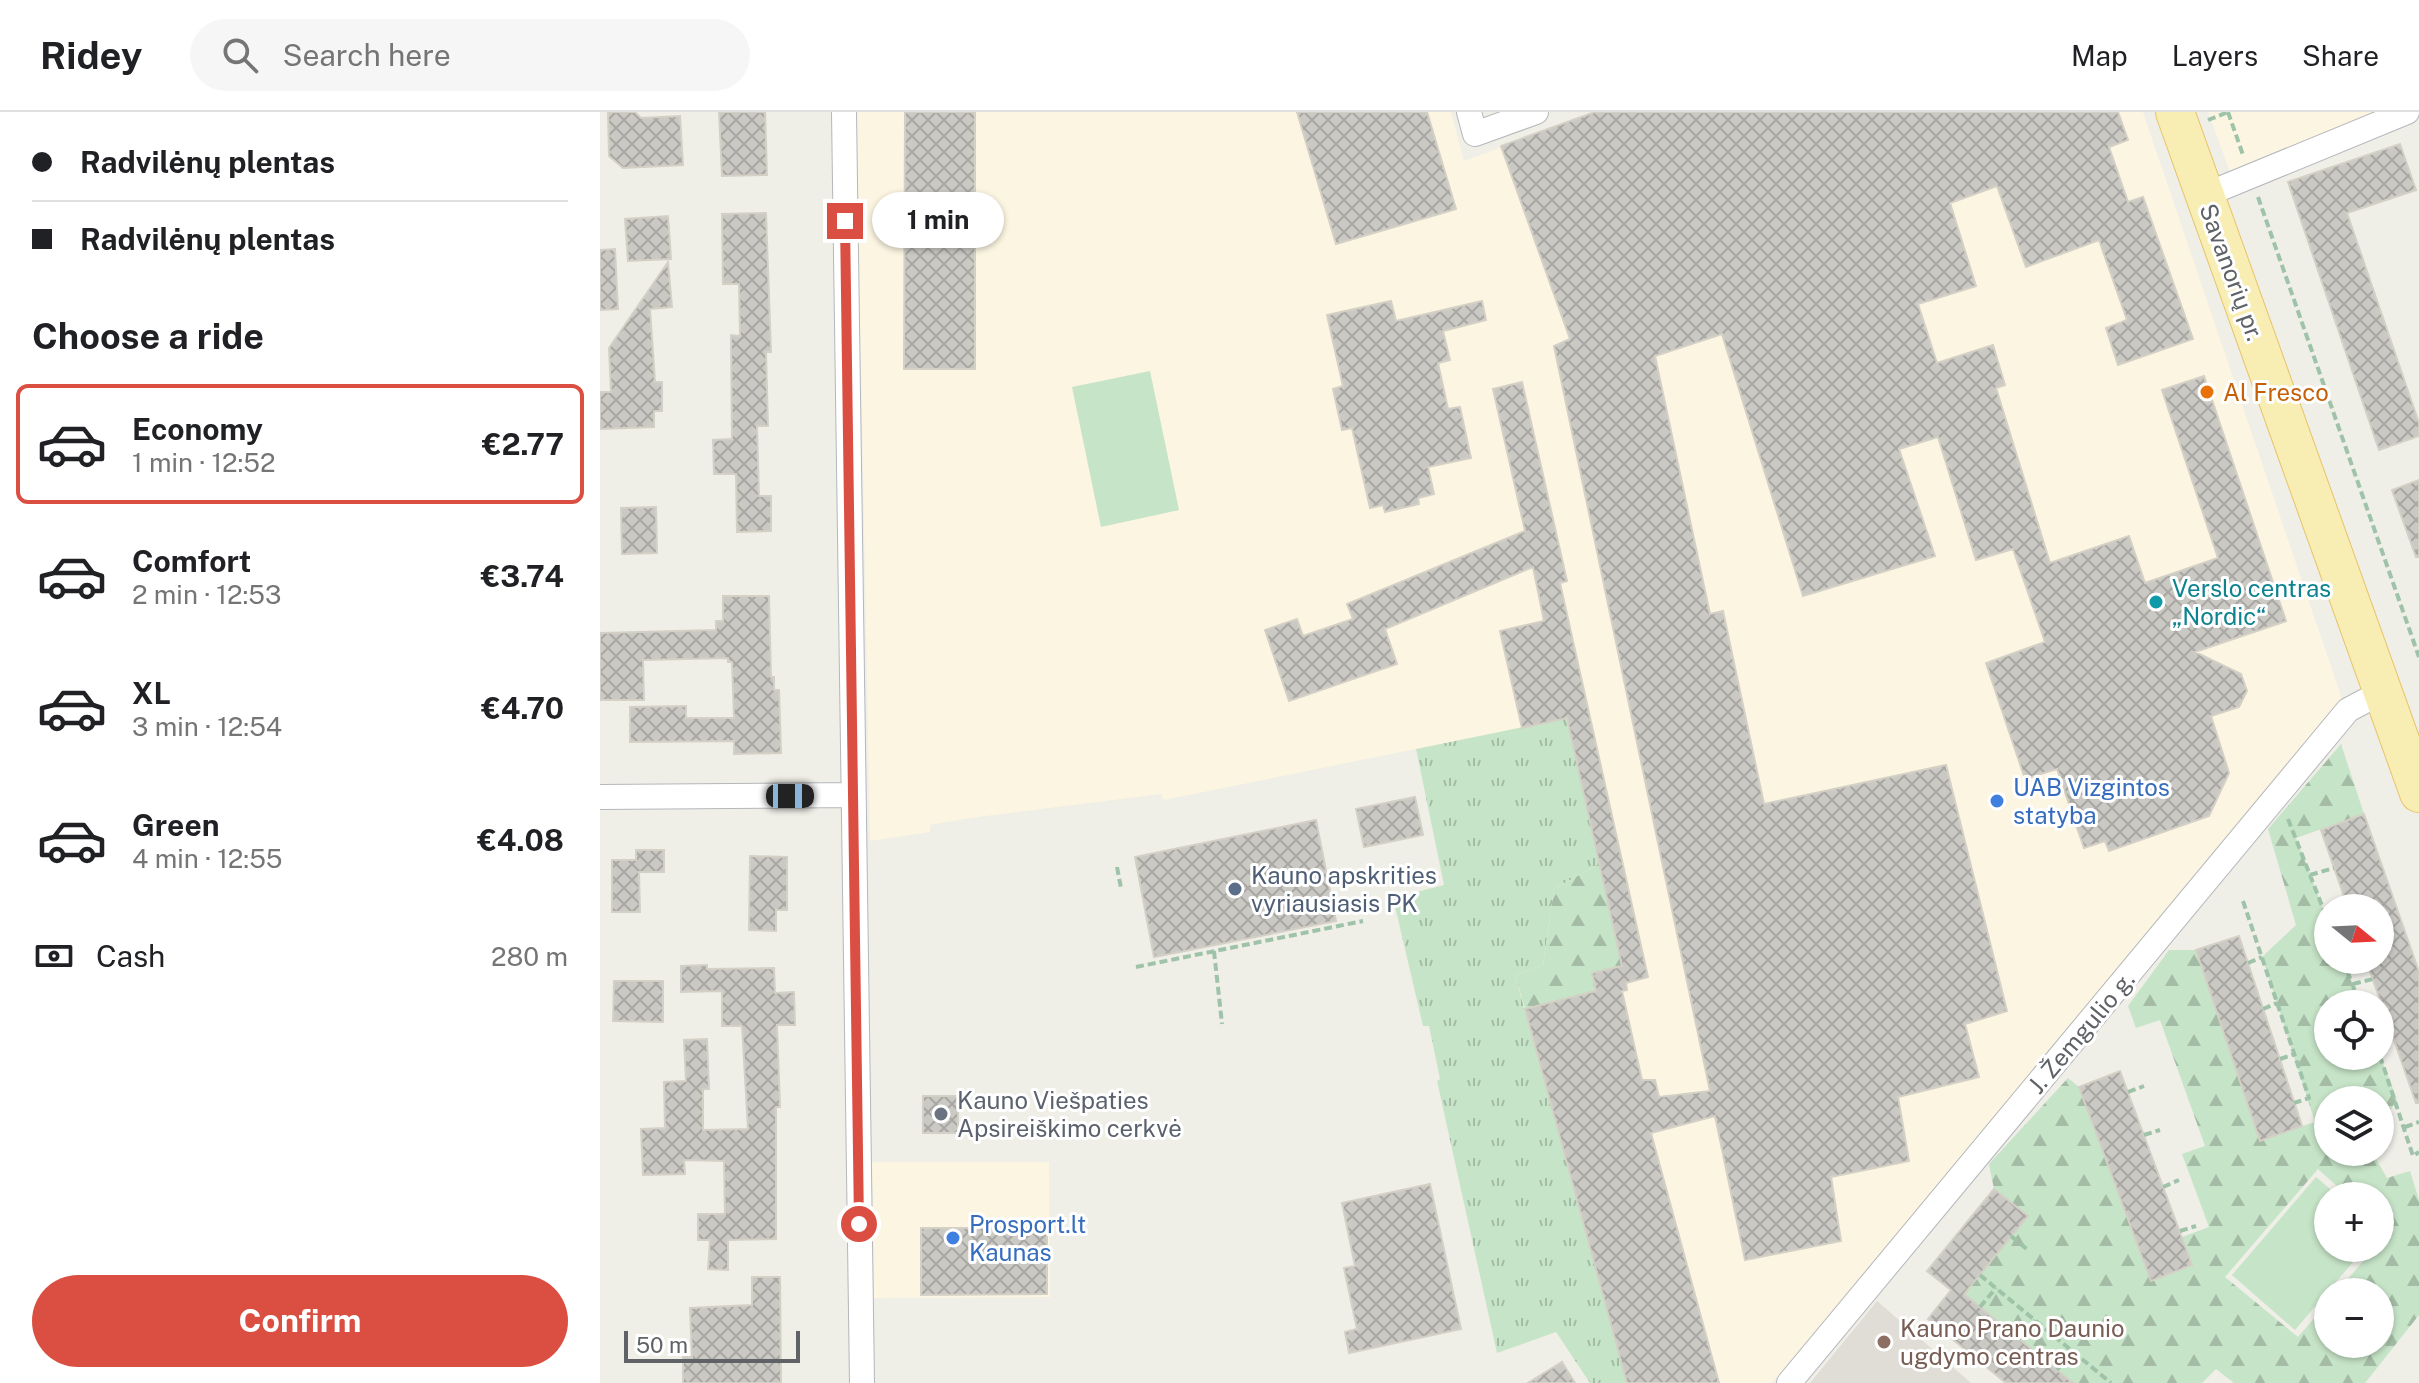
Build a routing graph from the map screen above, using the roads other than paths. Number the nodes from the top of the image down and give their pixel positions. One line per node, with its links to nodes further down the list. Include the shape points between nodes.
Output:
1 (844, 112): 9 (street)
2 (1469, 112): 3 (street, via 1475,134)
3 (1536, 112)
4 (2175, 112): 6 (main road, Savanorių pr.)
5 (2407, 112): 6 (street)
6 (2205, 195): 7 (main road, Savanorių pr.)
7 (2382, 692): 8 (main road, Savanorių pr.); 12 (street, J. Žemgulio g., via 2348,710)
8 (2419, 793)
9 (853, 795): 10 (street); 11 (street)
10 (600, 797)
11 (862, 1383)
12 (1789, 1383)

